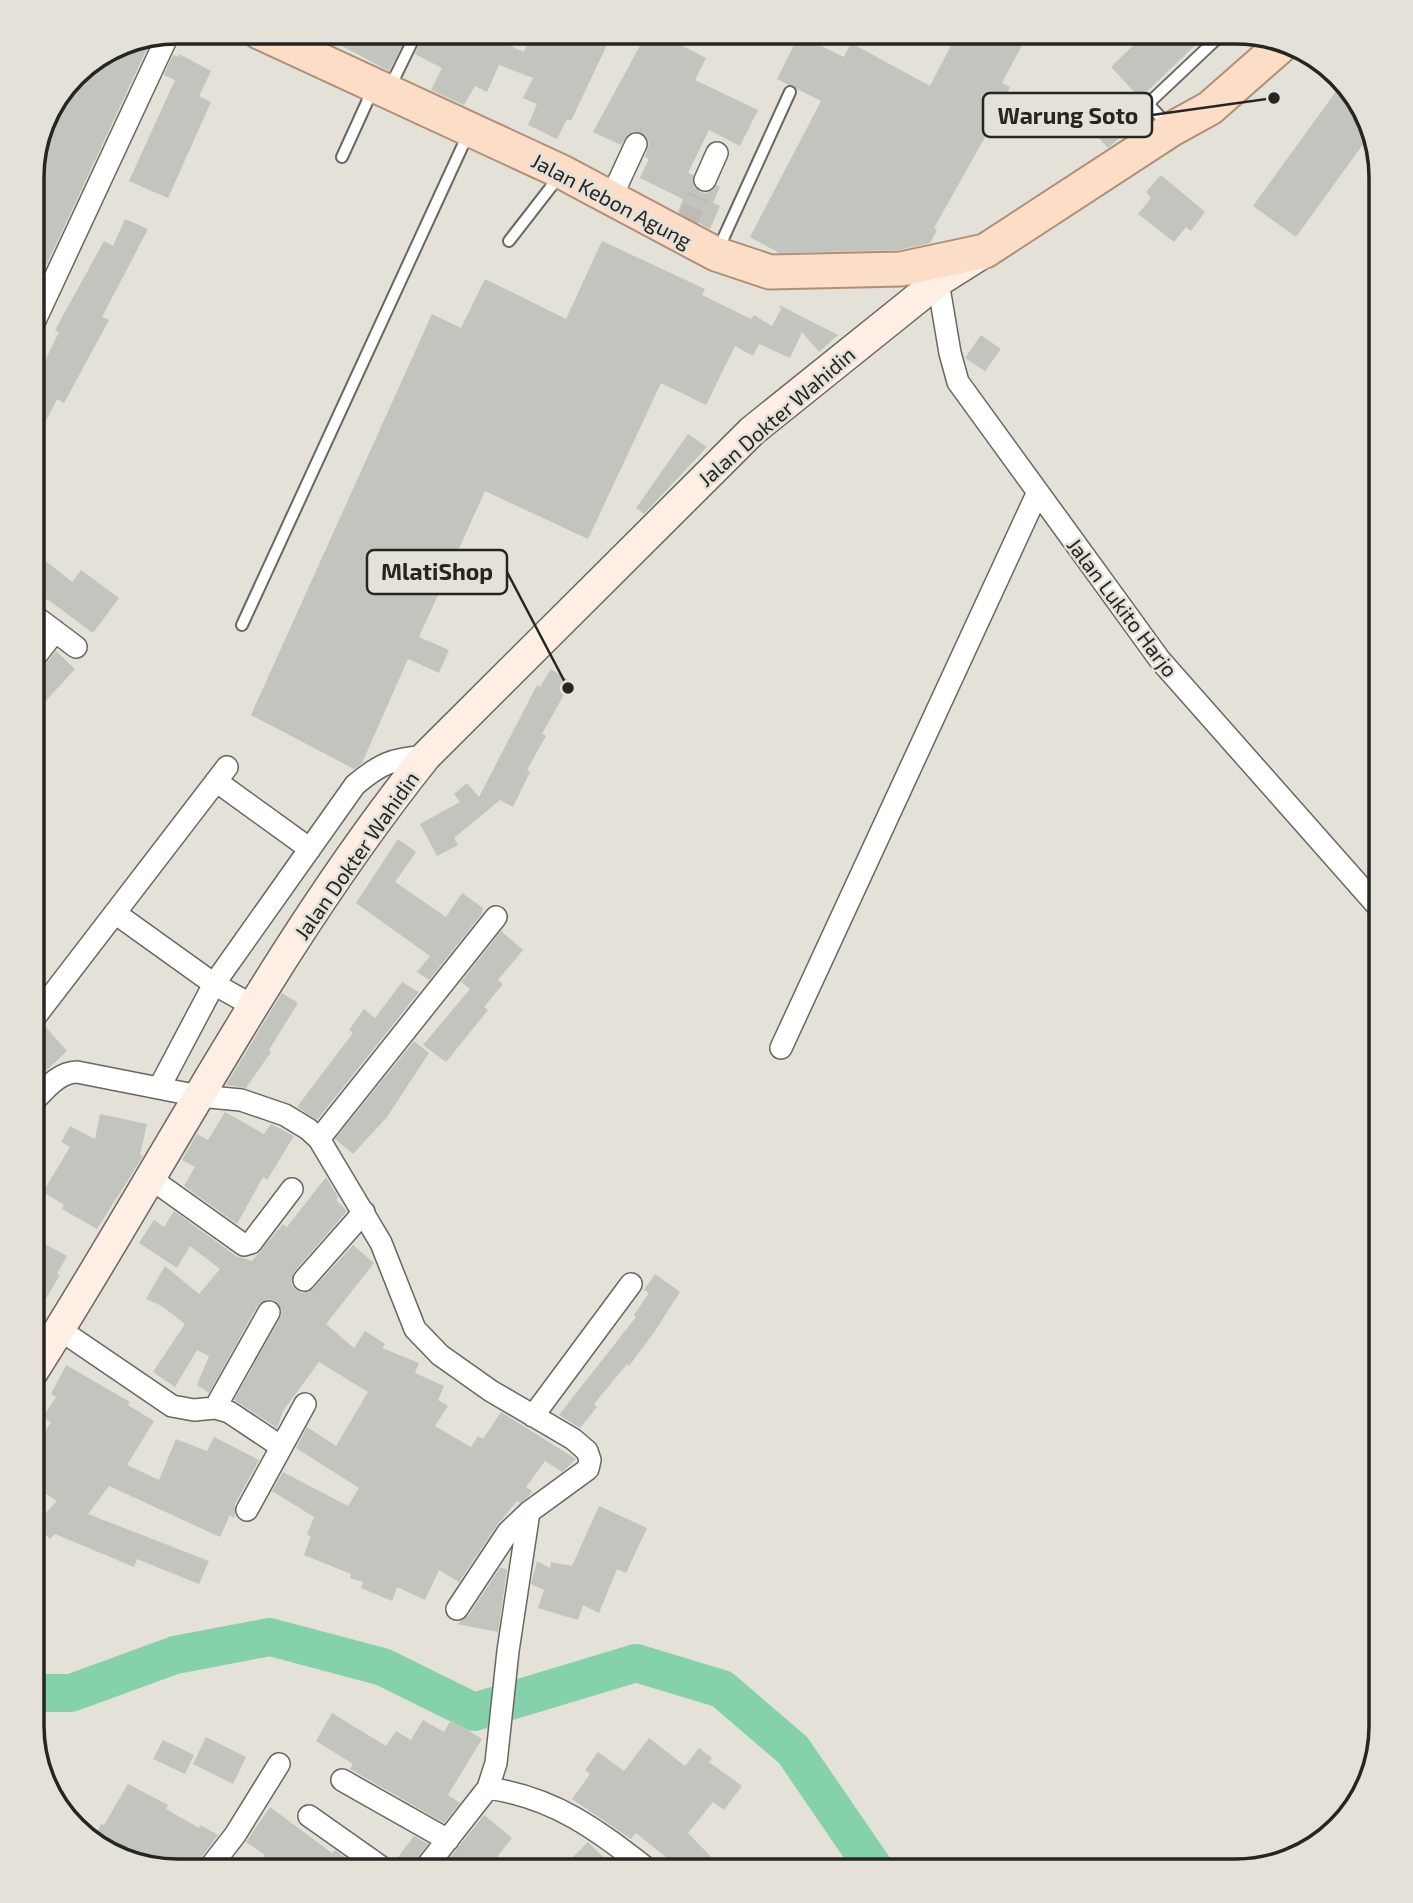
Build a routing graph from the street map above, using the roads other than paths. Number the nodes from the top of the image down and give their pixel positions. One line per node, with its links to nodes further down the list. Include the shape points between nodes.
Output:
1 (287, 44): 6 (main road, Jalan Kebon Agung)
2 (410, 44): 6 (lane)
3 (1211, 44): 9 (lane, via 1152,100 1150,106)
4 (164, 45): 19 (street)
5 (1276, 50): 9 (main road, Jalan Kebon Agung, via 1210,108)
6 (383, 86): 8 (main road, Jalan Kebon Agung); 12 (lane)
7 (790, 92): 17 (lane)
8 (470, 129): 13 (main road, Jalan Kebon Agung); 22 (lane)
9 (1172, 129): 18 (main road, Jalan Kebon Agung, via 985,251)
10 (636, 144): 15 (street)
11 (717, 153): 14 (street)
12 (342, 157)
13 (562, 172): 15 (main road, Jalan Kebon Agung); 16 (lane)
14 (702, 188)
15 (611, 198): 17 (main road, Jalan Kebon Agung, via 683,232)
16 (509, 242)
17 (716, 254): 18 (main road, Jalan Kebon Agung, via 770,272)
18 (937, 272): 20 (street, Jalan Lukito Harjo, via 958,382); 26 (main road, Jalan Dokter Wahidin, via 732,449)
19 (44, 301)
20 (1037, 494): 28 (street, Jalan Lukito Harjo, via 1160,660); 34 (street)
21 (44, 623): 23 (street)
22 (242, 625)
23 (55, 631): 24 (street); 25 (street)
24 (44, 645)
25 (76, 647)
26 (426, 756): 27 (street, via 394,759 376,767 355,785); 33 (main road, Jalan Dokter Wahidin, via 352,853)
27 (310, 849): 29 (street, via 222,774); 31 (street)
28 (1369, 896)
29 (115, 914): 31 (street); 32 (street)
30 (496, 917): 38 (street)
31 (214, 984): 33 (street); 35 (street)
32 (44, 1006)
33 (255, 1007): 37 (main road, Jalan Dokter Wahidin)
34 (781, 1048)
35 (159, 1088): 36 (street, via 68,1072); 37 (street)
36 (44, 1093)
37 (200, 1096): 38 (street, via 242,1100 285,1115); 39 (main road, Jalan Dokter Wahidin)
38 (319, 1139): 41 (street)
39 (150, 1178): 40 (street, via 244,1245 251,1243); 45 (main road, Jalan Dokter Wahidin)
40 (292, 1189)
41 (364, 1212): 42 (street); 49 (street, via 415,1329 440,1355)
42 (304, 1280)
43 (631, 1284): 49 (street)
44 (269, 1312): 48 (street)
45 (44, 1347)
46 (44, 1351): 48 (street, via 172,1406)
47 (305, 1404): 50 (street)
48 (215, 1408): 50 (street, via 229,1412)
49 (533, 1416): 52 (street, via 573,1439 590,1460 580,1477)
50 (280, 1446): 51 (street)
51 (247, 1510)
52 (529, 1512): 53 (street, via 491,1553); 56 (street, via 496,1763)
53 (457, 1609)
54 (279, 1764): 59 (street)
55 (342, 1780): 58 (street)
56 (488, 1788): 58 (street); 62 (street, via 556,1806)
57 (309, 1816): 60 (street)
58 (448, 1840): 61 (street)
59 (216, 1859)
60 (370, 1859)
61 (439, 1859)
62 (634, 1859)

